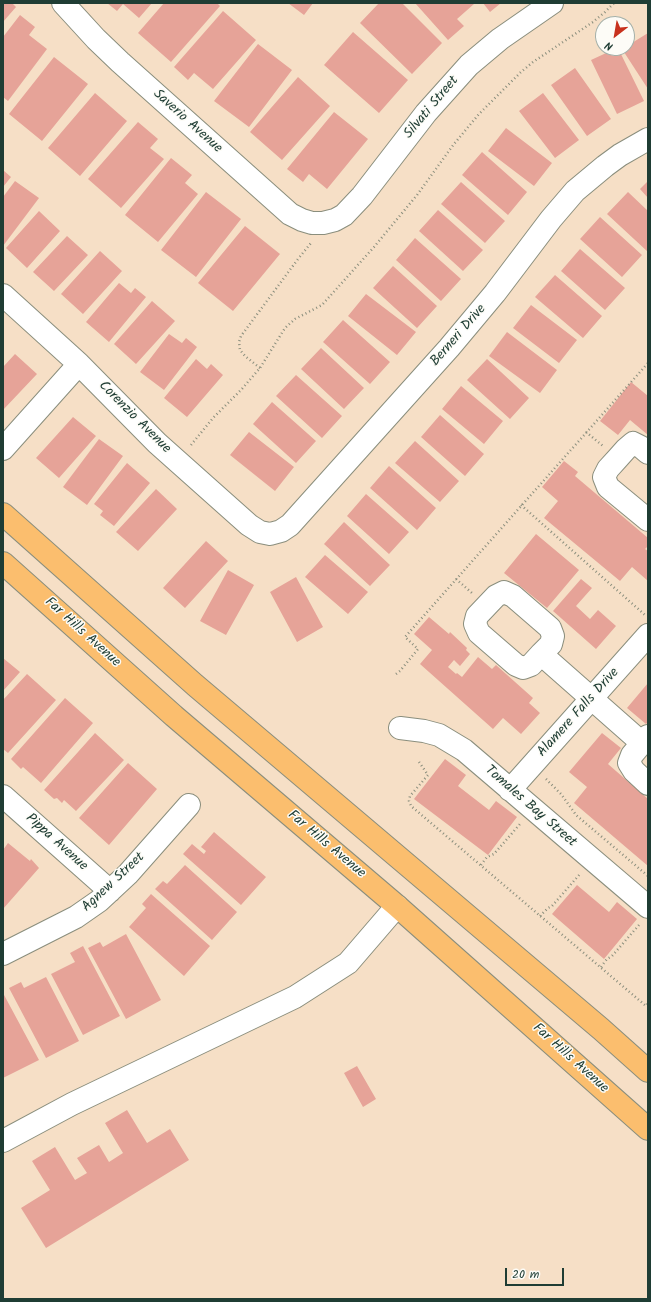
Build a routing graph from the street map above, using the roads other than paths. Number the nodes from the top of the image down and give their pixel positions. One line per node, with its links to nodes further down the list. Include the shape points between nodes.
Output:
1 (63, 3): 4 (street, Saverio Avenue, via 120,62 290,214 312,223)
2 (552, 3): 4 (street, Silvati Street, via 500,39 469,65 426,113 354,206 335,220)
3 (648, 139): 11 (street, Berneri Drive, via 610,162 575,191 444,354 290,525 281,532)
4 (323, 223)
5 (3, 295): 6 (street, Corenzio Avenue)
6 (79, 364): 7 (street); 11 (street, Corenzio Avenue, via 178,462 249,525 260,532)
7 (3, 449)
8 (648, 453): 10 (street, via 633,444 613,463 604,478 608,487)
9 (3, 514): 26 (main road, via 195,684)
10 (648, 520)
11 (270, 534)
12 (3, 564): 23 (main road, Far Hills Avenue)
13 (647, 626): 15 (street, Alamere Falls Drive)
14 (541, 654): 15 (street)
15 (591, 698): 17 (street); 19 (street, Alamere Falls Drive)
16 (400, 728): 19 (street, Tomales Bay Street, via 439,735 452,742)
17 (645, 740): 18 (street, via 632,755 629,763)
18 (648, 784)
19 (510, 790): 24 (street, Tomales Bay Street)
20 (3, 796): 22 (street, Pippa Avenue)
21 (189, 805): 22 (street, Agnew Street)
22 (110, 891): 25 (street, Agnew Street, via 76,917)
23 (397, 906): 27 (main road, Far Hills Avenue); 28 (street, via 348,962 295,997 72,1104)
24 (645, 914)
25 (3, 954)
26 (648, 1071)
27 (648, 1130)
28 (3, 1141)

